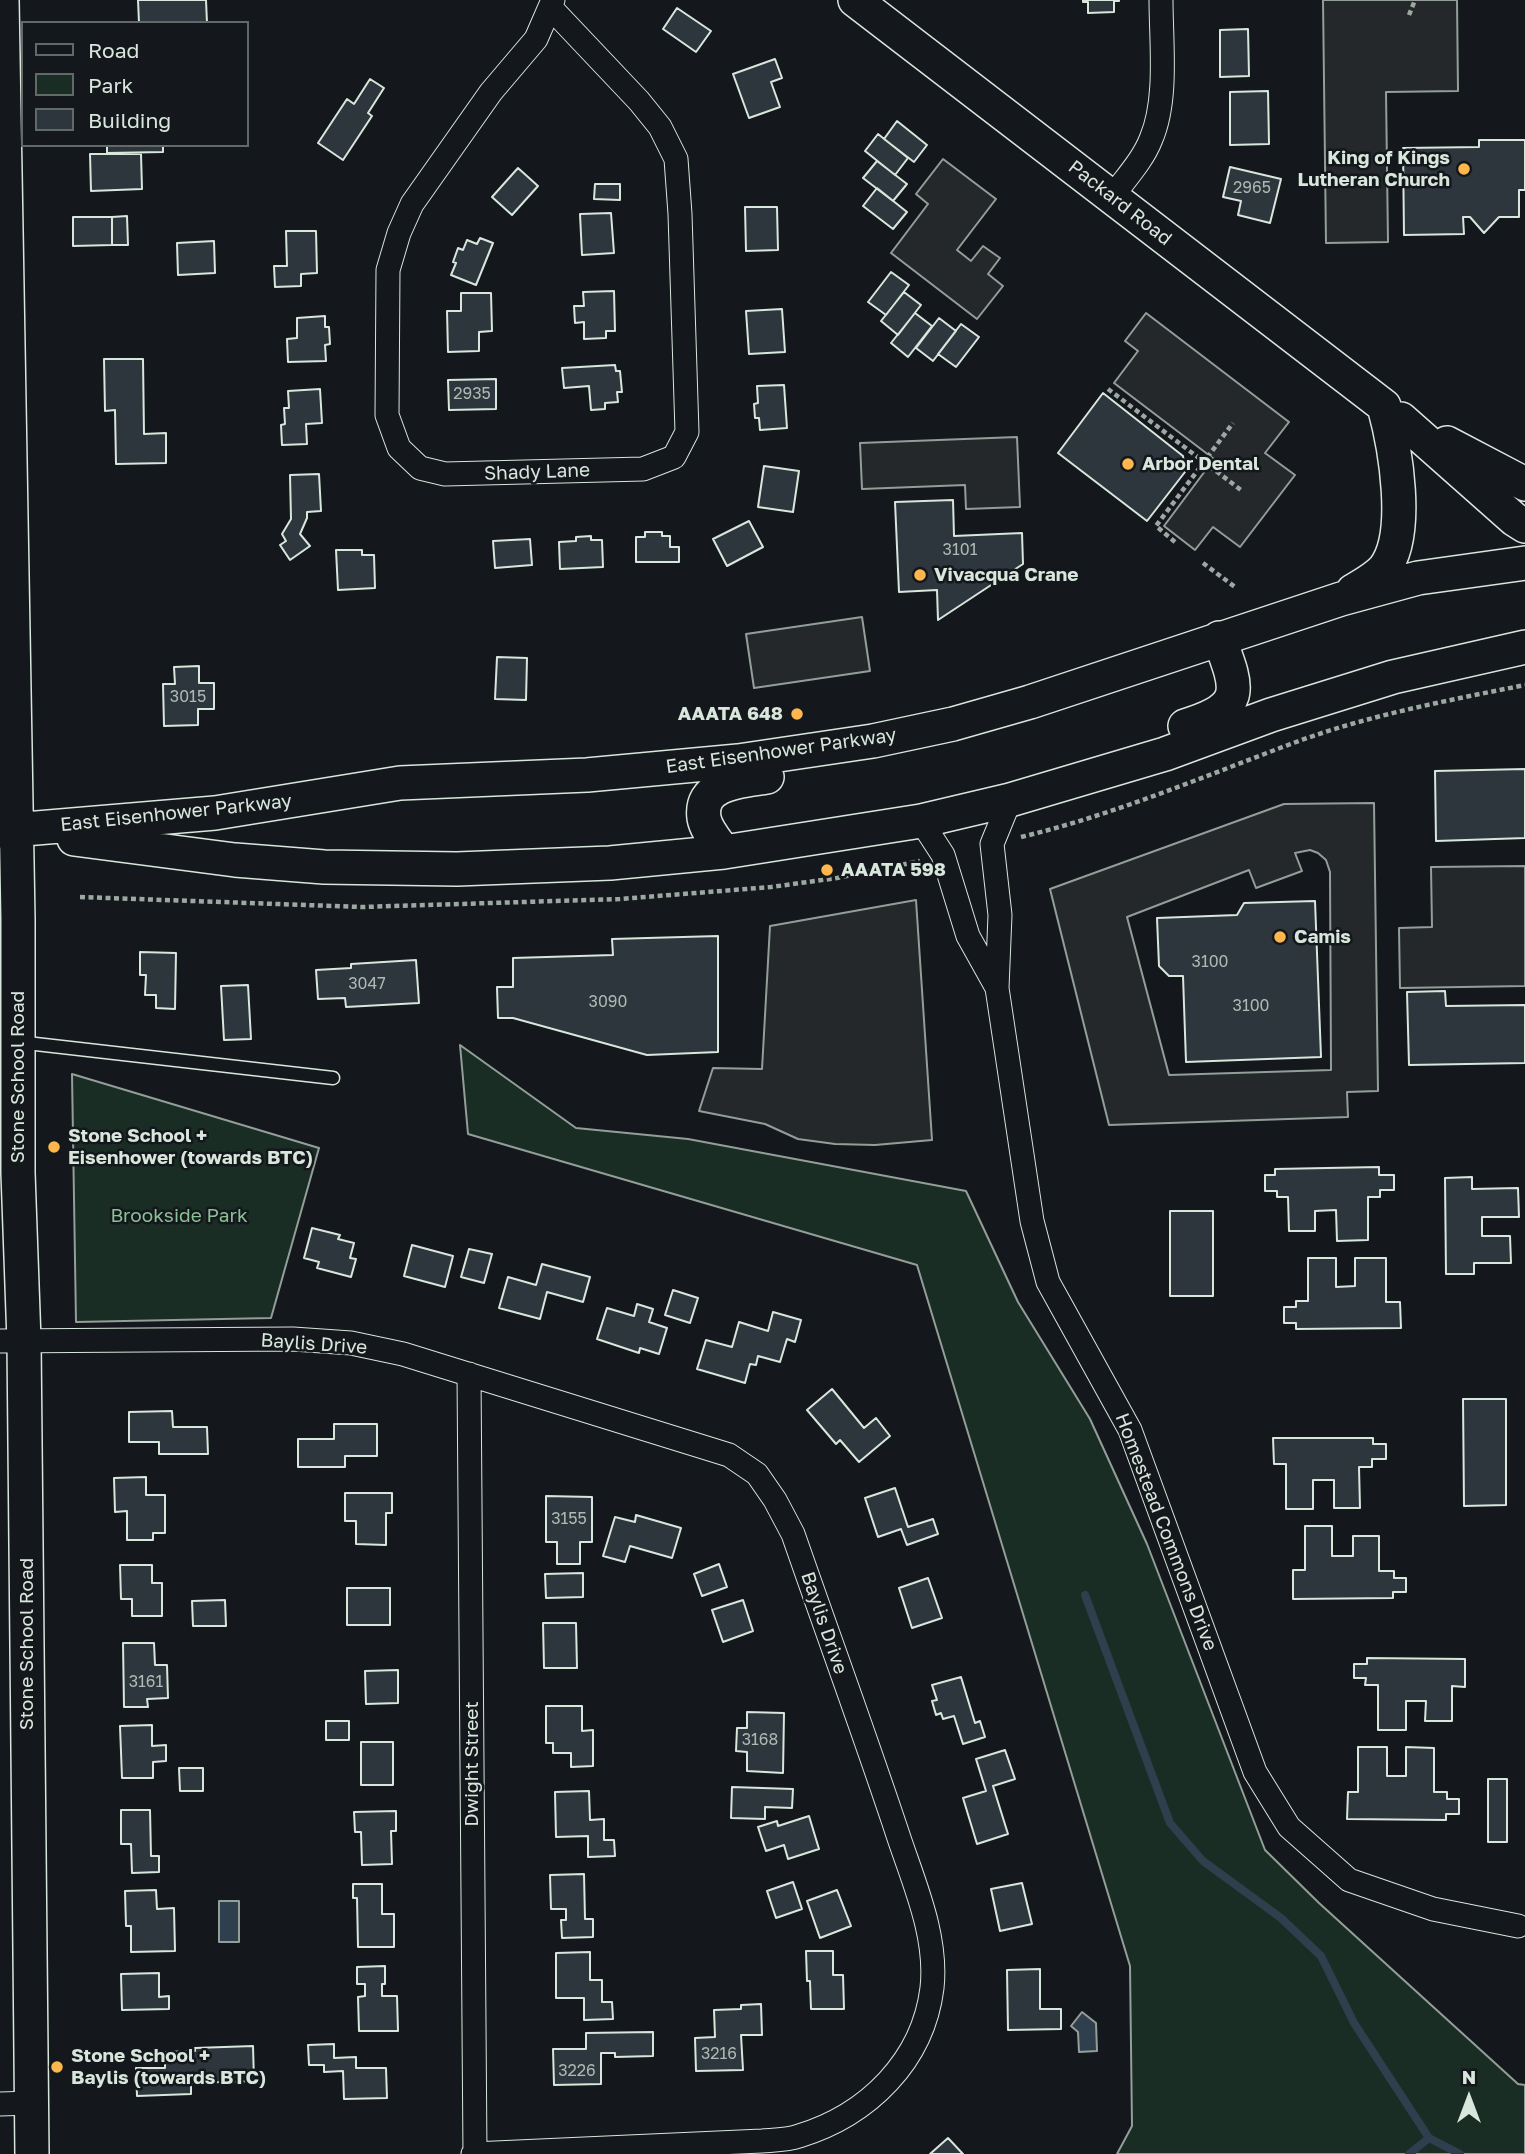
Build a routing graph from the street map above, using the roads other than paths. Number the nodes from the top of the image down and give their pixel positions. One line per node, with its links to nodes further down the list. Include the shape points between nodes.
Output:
1 (2, 0): 7 (main road, Stone School Road)
2 (855, 0): 5 (main road, Packard Road)
3 (1161, 0): 5 (street, via 1159,110 1151,139)
4 (552, 4): 4 (street, Shady Lane, via 536,38 491,92 412,204 388,270 387,415 399,448 420,468 444,474 643,469 674,457 687,432 676,159 660,127)
5 (1112, 197): 6 (main road, Packard Road)
6 (1393, 413): 8 (main road); 9 (main road, Packard Road); 11 (main road, via 1396,537 1391,557 1383,571)
7 (5, 458): 18 (main road, Stone School Road)
8 (1525, 484)
9 (1525, 526)
10 (1525, 563): 11 (main road, East Eisenhower Parkway, via 1418,578)
11 (1341, 599): 12 (main road, East Eisenhower Parkway)
12 (1219, 638): 14 (main road, East Eisenhower Parkway, via 1030,702); 15 (main road, via 1233,684 1232,699 1222,712 1147,741)
13 (1525, 646): 15 (main road, East Eisenhower Parkway, via 1393,677)
14 (873, 741): 18 (main road, East Eisenhower Parkway, via 738,761 587,775 400,783 215,813); 19 (main road, via 850,758 825,767 715,789 704,817)
15 (1113, 770): 16 (main road, East Eisenhower Parkway)
16 (1010, 800): 17 (main road, East Eisenhower Parkway); 20 (street, Homestead Commons Drive, via 992,844 1000,915)
17 (921, 821): 19 (main road, East Eisenhower Parkway); 20 (street, Homestead Commons Drive, via 943,855 968,936)
18 (8, 831): 19 (main road, East Eisenhower Parkway, via 324,867 457,869 610,863); 21 (main road, Stone School Road)
19 (724, 852)
20 (997, 988): 25 (street, Homestead Commons Drive, via 1032,1221 1048,1282 1130,1430 1255,1772 1289,1827 1349,1880 1433,1909)
21 (18, 1042): 22 (lane); 23 (main road, Stone School Road)
22 (333, 1079)
23 (12, 1341): 24 (street, Baylis Drive, via 293,1339 351,1343); 26 (main road, Stone School Road)
24 (469, 1374): 28 (street, Dwight Street); 28 (street, Baylis Drive, via 700,1444 729,1455 757,1474 793,1534 932,1949 932,1987 924,2025 910,2056 877,2093 848,2115 798,2137 762,2141)
25 (1518, 1926)
26 (15, 2104): 27 (main road, Stone School Road)
27 (32, 2154)
28 (474, 2154)

